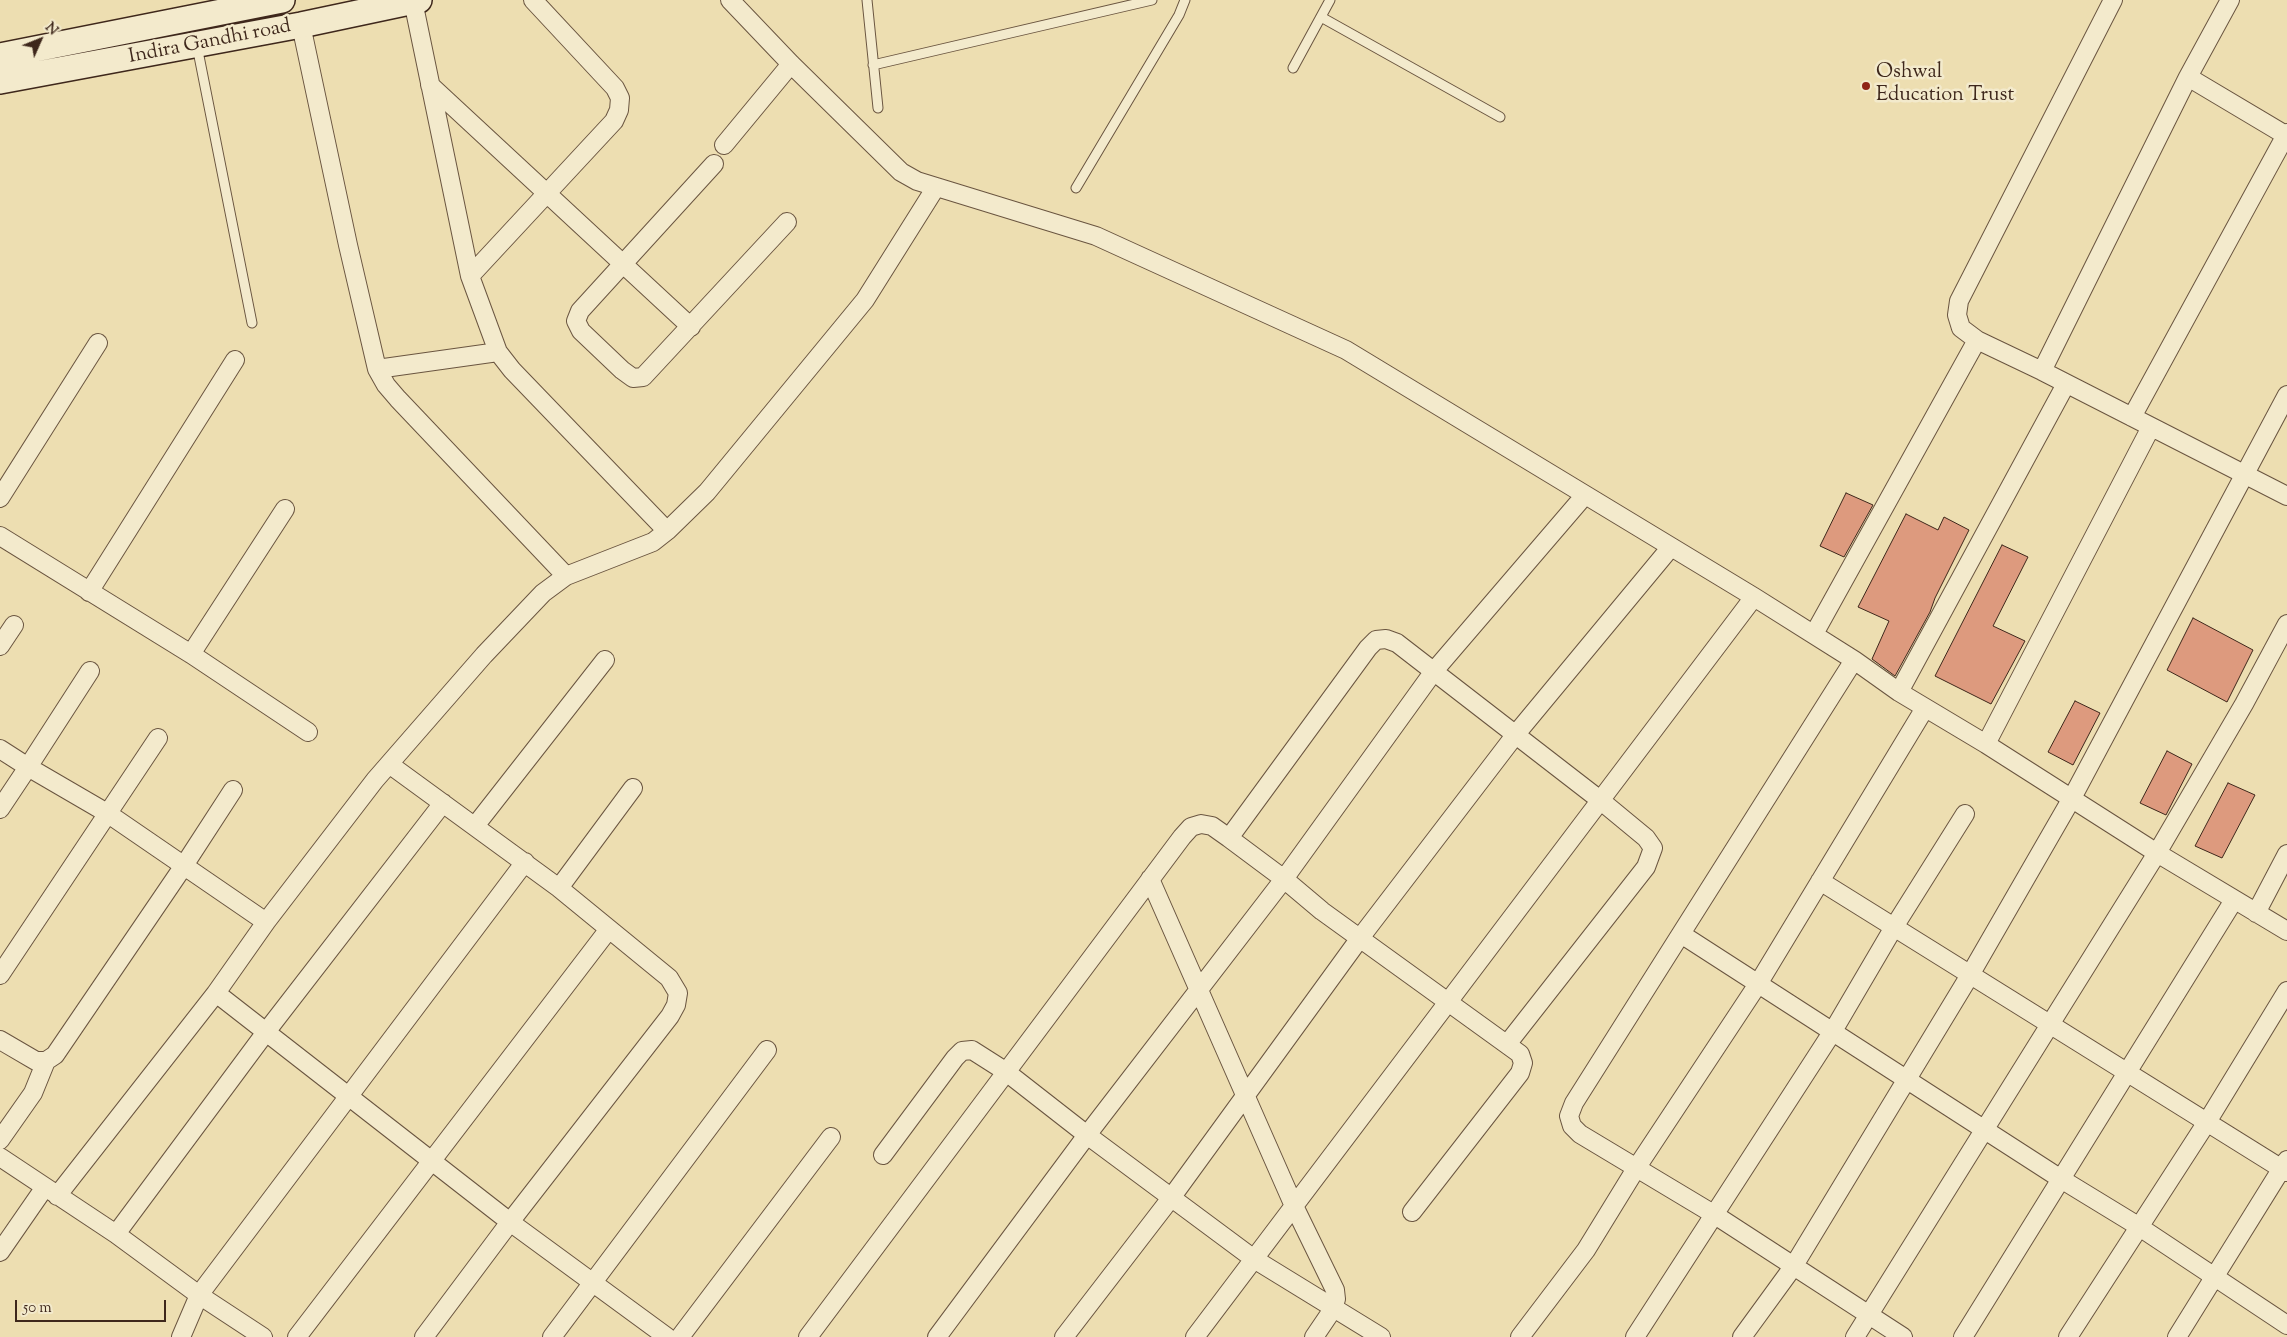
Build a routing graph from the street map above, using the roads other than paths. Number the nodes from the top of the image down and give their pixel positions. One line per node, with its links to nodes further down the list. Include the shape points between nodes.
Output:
1 (282, 0): 14 (main road, Indira Gandhi road)
2 (533, 0): 28 (street, via 615,88 620,98 614,121)
3 (730, 0): 15 (street)
4 (867, 0): 16 (lane)
5 (1152, 0): 16 (lane)
6 (1185, 0): 27 (lane)
7 (1330, 0): 11 (lane)
8 (2113, 0): 34 (street, via 1959,301 1956,315 1961,328)
9 (2230, 0): 18 (street)
10 (416, 1): 12 (main road, Indira Gandhi road); 20 (street)
11 (1321, 17): 17 (lane); 22 (lane)
12 (302, 25): 13 (main road, Indira Gandhi road); 38 (street)
13 (197, 45): 19 (main road, Indira Gandhi road); 32 (lane)
14 (0, 56)
15 (791, 64): 24 (street); 26 (street, via 901,172)
16 (873, 65): 21 (lane)
17 (1293, 68)
18 (2188, 77): 23 (street); 39 (street)
19 (0, 82)
20 (430, 85): 28 (street); 31 (street)
21 (878, 108)
22 (1500, 117)
23 (2287, 135): 42 (street)
24 (724, 145)
25 (714, 164): 30 (street)
26 (936, 187): 45 (street, via 1096,236 1346,350); 49 (street, via 865,300 707,492)
27 (1076, 188)
28 (548, 192): 30 (street); 31 (street)
29 (787, 222): 33 (street)
30 (624, 264): 33 (street); 33 (street, via 580,310 576,321 581,331 622,370 633,378 643,378)
31 (470, 276): 36 (street)
32 (252, 323)
33 (691, 327)
34 (1977, 340): 39 (street); 57 (street)
35 (98, 342): 47 (street)
36 (498, 352): 38 (street); 49 (street)
37 (235, 360): 53 (street)
38 (377, 369): 52 (street, via 398,399)
39 (2042, 371): 40 (street)
40 (2066, 384): 42 (street); 64 (street)
41 (2287, 395): 44 (street)
42 (2132, 417): 43 (street)
43 (2151, 427): 44 (street); 69 (street)
44 (2246, 474): 46 (street); 75 (street)
45 (1584, 495): 51 (street); 63 (street)
46 (2287, 496)
47 (0, 498)
48 (285, 509): 59 (street)
49 (667, 531): 52 (street, via 640,549)
50 (0, 536): 53 (street)
51 (1671, 547): 54 (street); 67 (street)
52 (566, 576): 71 (street, via 543,593 497,640)
53 (89, 592): 59 (street)
54 (1754, 597): 57 (street); 76 (street)
55 (2287, 624): 83 (street)
56 (14, 626): 58 (street)
57 (1814, 634): 61 (street)
58 (0, 646)
59 (191, 654): 66 (street)
60 (605, 660): 81 (street)
61 (1854, 660): 64 (street); 97 (street)
62 (90, 671): 72 (street)
63 (1434, 671): 67 (street); 82 (street, via 1397,643 1386,638 1376,640); 88 (street)
64 (1899, 692): 65 (street)
65 (1925, 708): 69 (street); 89 (street)
66 (308, 732)
67 (1516, 734): 76 (street); 98 (street)
68 (158, 738): 79 (street)
69 (1986, 744): 75 (street)
70 (0, 749): 72 (street)
71 (389, 764): 77 (street); 93 (street)
72 (28, 767): 78 (street); 79 (street)
73 (632, 788): 90 (street)
74 (233, 790): 86 (street)
75 (2072, 798): 83 (street); 100 (street)
76 (1600, 800): 105 (street); 110 (street, via 1646,838 1653,848 1651,859)
77 (443, 802): 81 (street); 108 (street)
78 (0, 809)
79 (107, 813): 86 (street); 99 (street)
80 (1965, 814): 94 (street)
81 (475, 826): 85 (street)
82 (1229, 838): 87 (street, via 1212,826 1201,824 1191,828); 88 (street)
83 (2157, 853): 91 (street); 106 (street)
84 (2287, 854): 92 (street)
85 (525, 862): 90 (street); 116 (street)
86 (184, 867): 93 (street); 112 (street, via 64,1045)
87 (1150, 879): 102 (street); 113 (street)
88 (1284, 879): 98 (street); 102 (street)
89 (1820, 881): 94 (street); 101 (street)
90 (559, 888): 95 (street)
91 (2234, 900): 92 (street); 114 (street)
92 (2256, 913): 96 (street)
93 (266, 922): 104 (street)
94 (1894, 927): 100 (street); 107 (street)
95 (610, 929): 125 (street); 134 (street, via 669,978 678,993 676,1005)
96 (2287, 931)
97 (1681, 934): 101 (street); 126 (street, via 1574,1103 1569,1116 1572,1126 1580,1134)
98 (1360, 938): 105 (street); 117 (street)
99 (0, 975)
100 (1970, 975): 106 (street); 115 (street)
101 (1758, 984): 107 (street); 126 (street)
102 (1199, 991): 117 (street); 120 (street)
103 (2287, 991): 118 (street)
104 (216, 993): 108 (street); 129 (street)
105 (1448, 1001): 110 (street); 131 (street)
106 (2049, 1024): 114 (street); 119 (street)
107 (1833, 1031): 115 (street); 133 (street)
108 (266, 1032): 116 (street); 136 (street)
109 (0, 1040): 112 (street, via 36,1061)
110 (1508, 1043): 132 (street, via 1520,1054 1523,1063 1520,1073)
111 (767, 1050): 141 (street)
112 (46, 1061): 122 (street, via 34,1094)
113 (1005, 1071): 120 (street); 123 (street, via 972,1050 962,1052); 153 (street)
114 (2127, 1072): 118 (street); 128 (street)
115 (1907, 1080): 119 (street); 139 (street)
116 (348, 1096): 125 (street); 142 (street)
117 (1245, 1096): 130 (street); 131 (street)
118 (2207, 1122): 127 (street); 135 (street)
119 (1984, 1129): 128 (street); 144 (street)
120 (1087, 1135): 130 (street); 154 (street)
121 (831, 1137): 152 (street)
122 (0, 1140)
123 (883, 1154)
124 (0, 1157): 129 (street)
125 (432, 1161): 134 (street); 148 (street)
126 (1637, 1167): 133 (street); 159 (street, via 1586,1250)
127 (2285, 1167): 140 (street)
128 (2061, 1179): 135 (street); 164 (street)
129 (51, 1192): 136 (street); 137 (street)
130 (1171, 1198): 138 (street); 155 (street)
131 (1294, 1206): 138 (street); 143 (street, via 1335,1290)
132 (1412, 1212)
133 (1715, 1215): 139 (street); 160 (street)
134 (510, 1222): 141 (street); 149 (street)
135 (2138, 1226): 140 (street); 165 (street)
136 (116, 1234): 142 (street)
137 (0, 1252)
138 (1254, 1259): 143 (street); 156 (street)
139 (1793, 1267): 144 (street); 161 (street)
140 (2214, 1278): 145 (street); 166 (street)
141 (593, 1282): 150 (street); 151 (street)
142 (199, 1295): 146 (street); 147 (street)
143 (1334, 1309): 157 (street); 158 (street)
144 (1870, 1315): 162 (street); 163 (street)
145 (2287, 1325)
146 (181, 1337)
147 (263, 1337)
148 (297, 1337)
149 (424, 1337)
150 (552, 1337)
151 (667, 1337)
152 (680, 1337)
153 (808, 1337)
154 (936, 1337)
155 (1064, 1337)
156 (1195, 1337)
157 (1314, 1337)
158 (1381, 1337)
159 (1520, 1337)
160 (1635, 1337)
161 (1742, 1337)
162 (1855, 1337)
163 (1903, 1337)
164 (1963, 1337)
165 (2068, 1337)
166 (2177, 1337)

